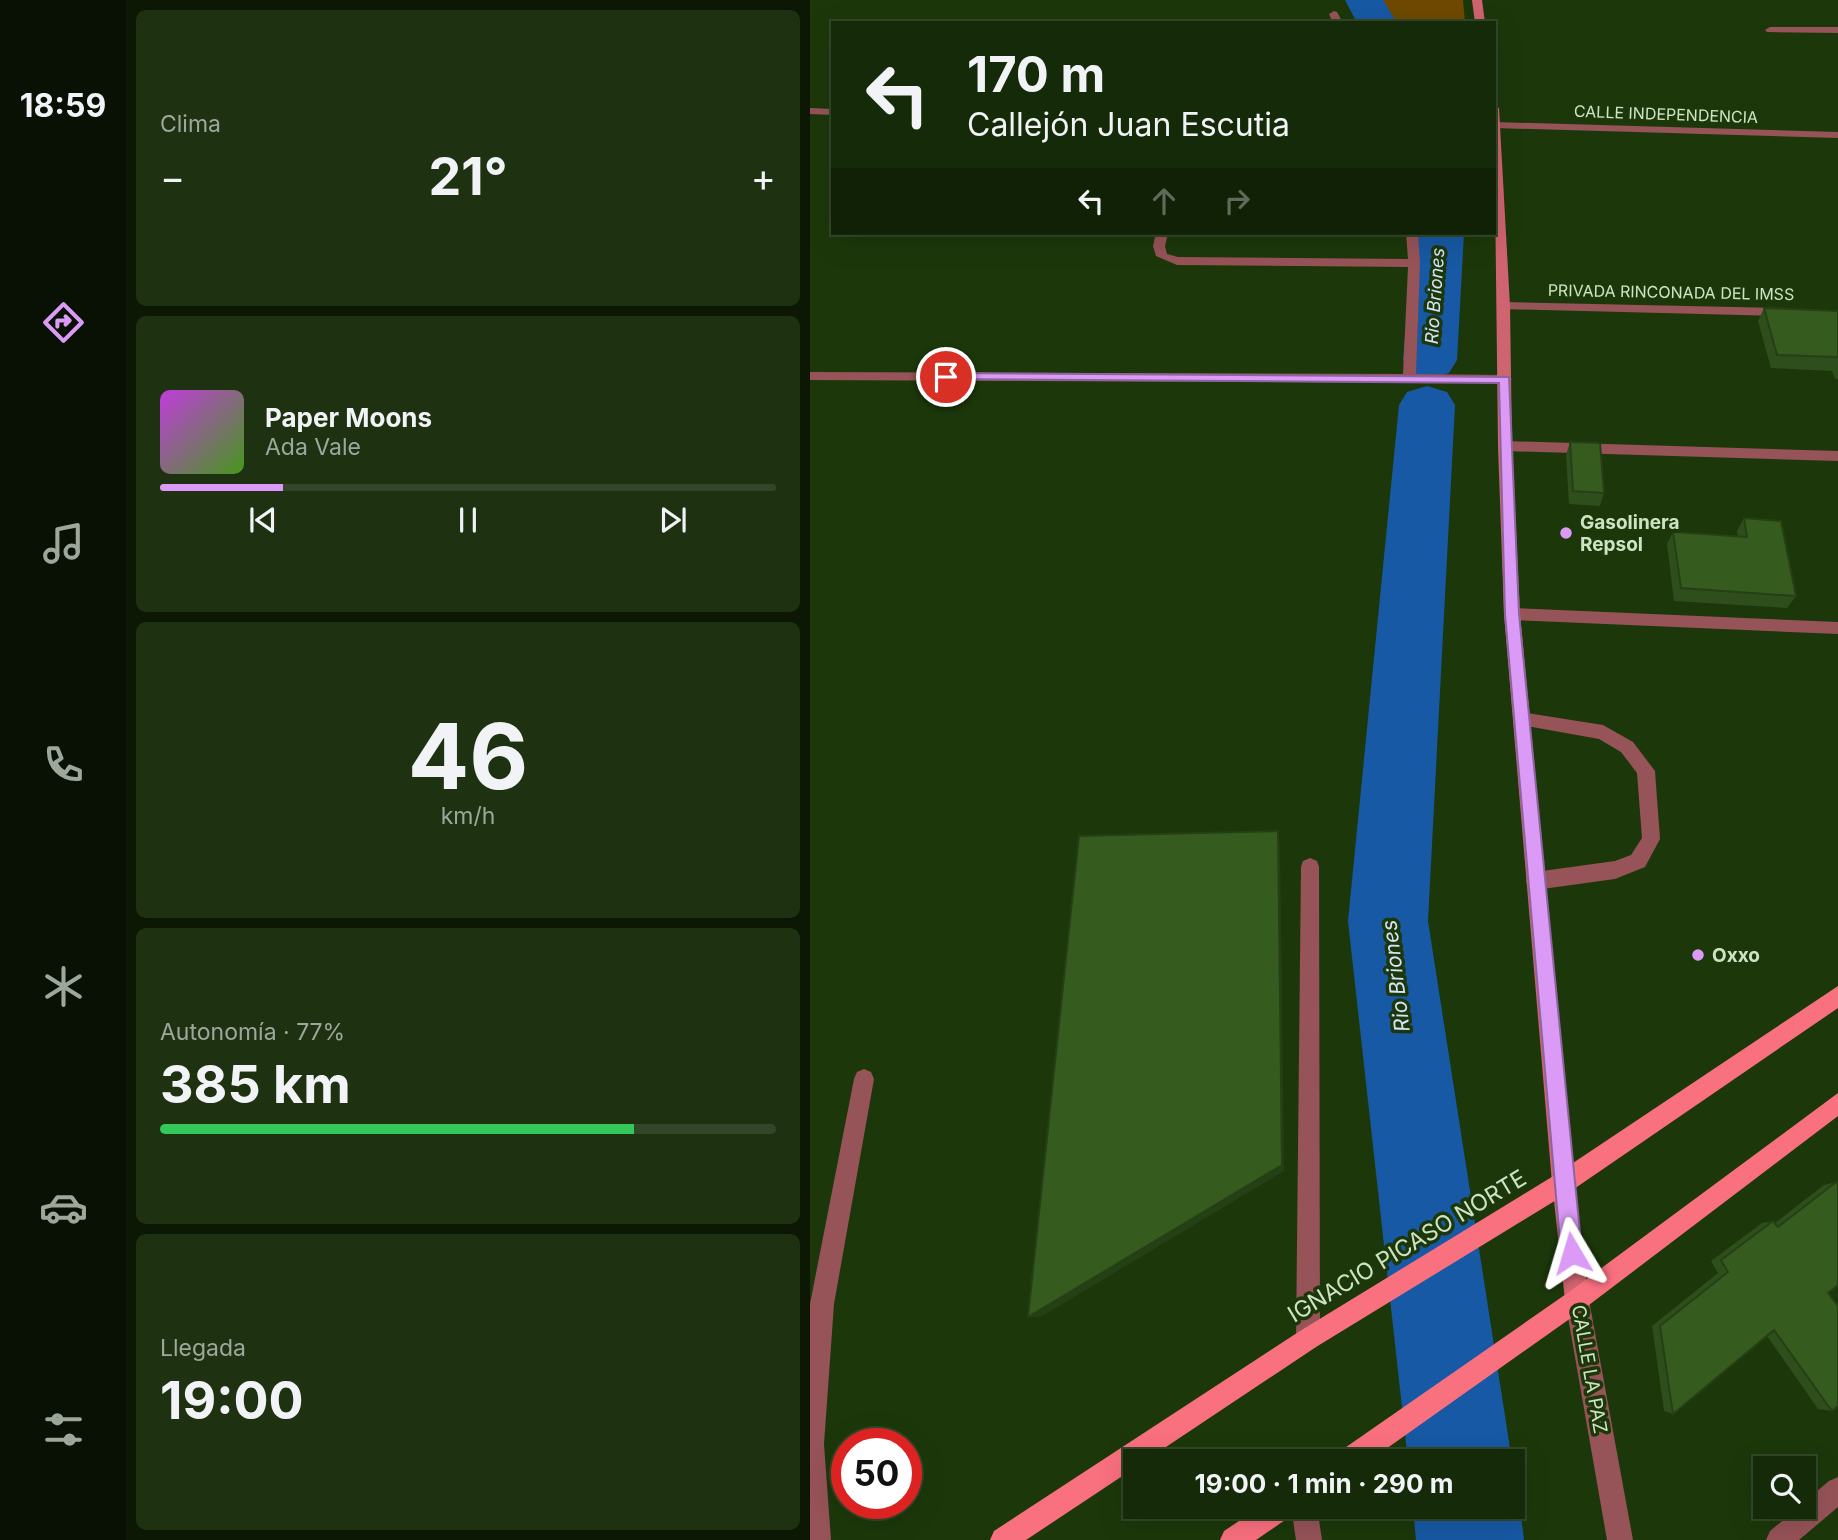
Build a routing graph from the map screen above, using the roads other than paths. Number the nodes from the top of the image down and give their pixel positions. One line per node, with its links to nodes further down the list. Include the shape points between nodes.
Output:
1 (1477, 0): 2 (main road)
2 (1480, 21)
3 (1770, 30): 4 (street)
4 (1838, 30)
5 (810, 111): 6 (street)
6 (831, 112)
7 (1496, 119): 8 (street, CALLE INDEPENDENCIA)
8 (1838, 135)
9 (1496, 140): 13 (main road, CALLE LA PAZ)
10 (1162, 235): 12 (street, via 1162,256 1177,261)
11 (1412, 235): 12 (street)
12 (1414, 263): 16 (street)
13 (1504, 306): 14 (street, PRIVADA RINCONADA DEL IMSS); 17 (main road, CALLE LA PAZ)
14 (1796, 312)
15 (810, 376): 16 (street)
16 (1409, 379): 17 (street)
17 (1505, 379): 18 (main road, CALLE LA PAZ)
18 (1505, 446): 19 (street); 20 (main road, CALLE LA PAZ)
19 (1838, 456)
20 (1512, 614): 21 (street); 22 (main road, CALLE LA PAZ)
21 (1838, 628)
22 (1521, 719): 24 (main road, CALLE LA PAZ); 24 (street, via 1603,732 1627,747 1646,771 1651,839 1638,861 1615,870)
23 (1310, 867): 30 (street)
24 (1536, 881): 28 (main road, CALLE LA PAZ)
25 (1838, 996): 28 (main road, IGNACIO PICASO NORTE)
26 (864, 1079): 35 (street, via 822,1304 812,1444)
27 (1838, 1103): 29 (main road)
28 (1563, 1183): 29 (main road, CALLE LA PAZ); 30 (main road, IGNACIO PICASO NORTE)
29 (1577, 1300): 31 (main road); 39 (street, CALLE LA PAZ)
30 (1308, 1339): 36 (main road, IGNACIO PICASO NORTE)
31 (1365, 1449)
32 (1838, 1490): 40 (street)
33 (1264, 1519): 37 (main road)
34 (1306, 1519): 38 (street)
35 (818, 1540)
36 (1004, 1540)
37 (1232, 1540)
38 (1309, 1540)
39 (1620, 1540)
40 (1779, 1540)

